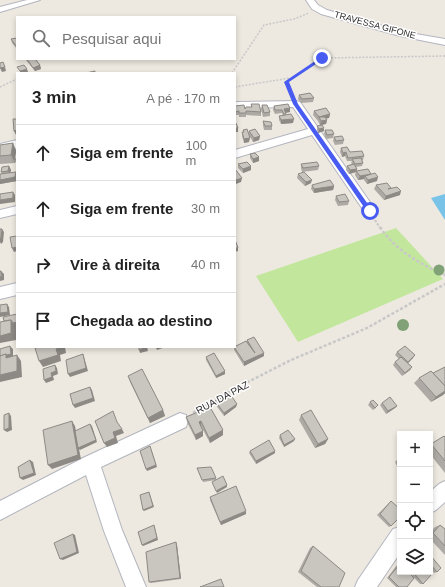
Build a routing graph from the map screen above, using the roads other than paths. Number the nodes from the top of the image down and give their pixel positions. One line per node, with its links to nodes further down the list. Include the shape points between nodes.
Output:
1 (36, 0): 3 (street)
2 (312, 3): 4 (street, TRAVESSA GIFONE, via 324,12 403,34)
3 (0, 10)
4 (445, 42)
5 (236, 105): 6 (street, via 296,104)
6 (314, 131): 9 (street); 11 (street)
7 (16, 144): 8 (street)
8 (0, 148)
9 (236, 154)
10 (16, 210): 12 (street)
11 (371, 213)
12 (0, 214)
13 (16, 289): 14 (street)
14 (0, 293)
15 (180, 420): 16 (street)
16 (91, 463): 19 (street); 21 (street, via 113,531)
17 (445, 490): 18 (street)
18 (431, 503)
19 (0, 511)
20 (398, 539): 22 (street)
21 (136, 587)
22 (365, 587)

